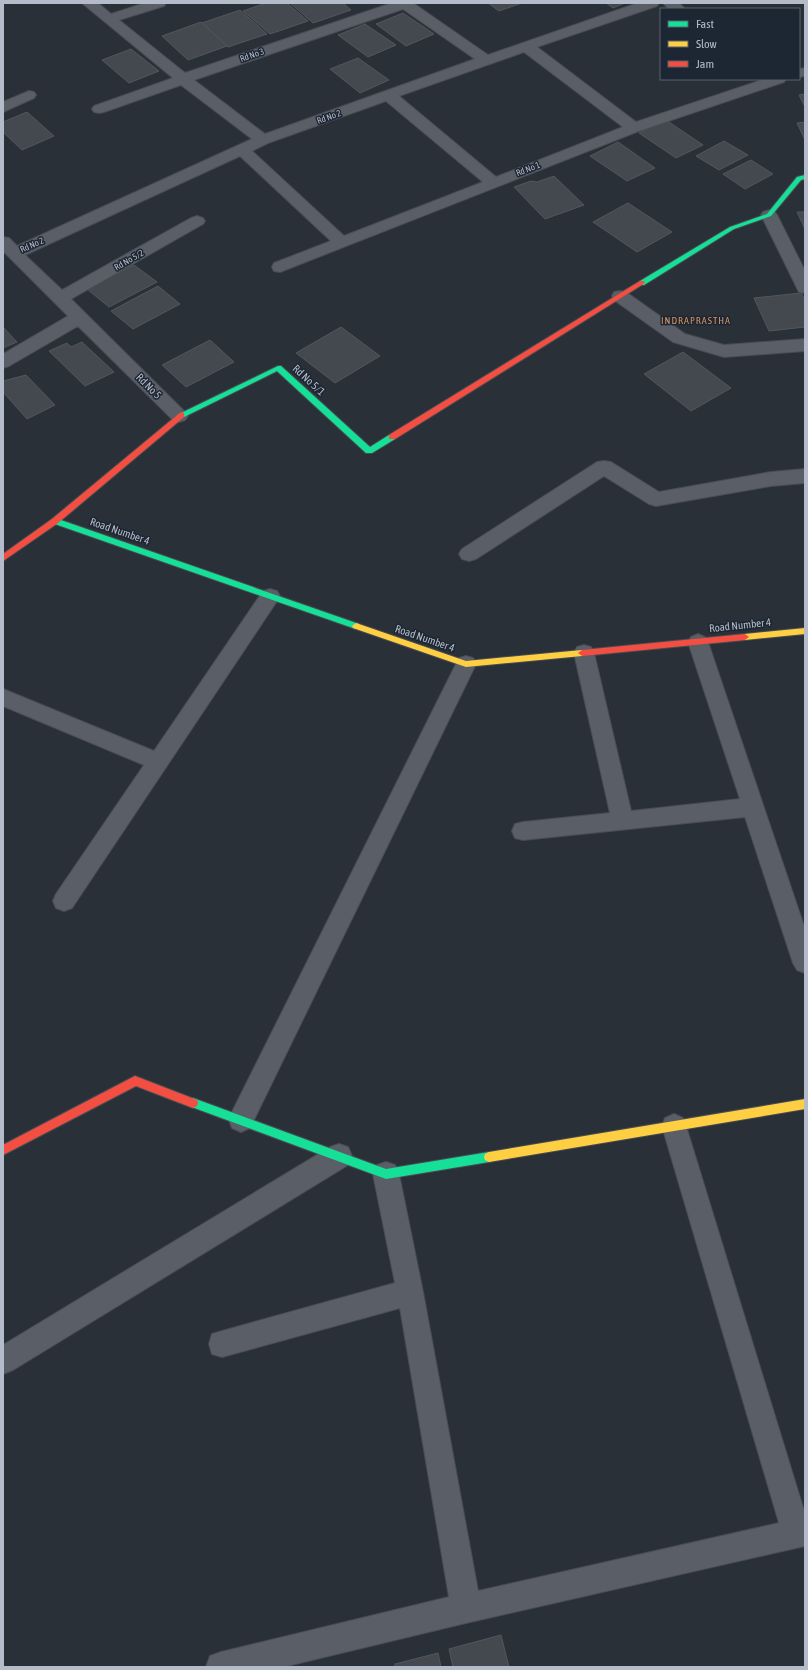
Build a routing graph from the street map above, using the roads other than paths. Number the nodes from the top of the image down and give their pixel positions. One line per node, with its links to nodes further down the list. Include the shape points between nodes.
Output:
1 (89, 3): 5 (street)
2 (158, 3): 5 (street)
3 (405, 3): 7 (street); 8 (street, Rd No 3)
4 (652, 3): 6 (street, Rd No 2)
5 (109, 19): 8 (street)
6 (526, 46): 7 (street, Rd No 2); 14 (street)
7 (486, 60): 11 (street, Rd No 2)
8 (183, 79): 13 (street, Rd No 3); 15 (street)
9 (772, 80): 14 (street, Rd No 1)
10 (29, 95): 12 (street)
11 (388, 95): 15 (street, Rd No 2); 18 (street)
12 (3, 108)
13 (99, 109)
14 (634, 128): 18 (street, Rd No 1)
15 (263, 140): 16 (street, Rd No 2)
16 (242, 150): 21 (street); 22 (street, Rd No 2)
17 (805, 177): 19 (street, via 799,178)
18 (494, 182): 21 (street, Rd No 1)
19 (770, 215): 24 (street); 25 (street, via 732,228)
20 (197, 221): 26 (street, Rd No 5/2)
21 (342, 243): 23 (street, Rd No 1)
22 (9, 248): 26 (street, Rd No 5)
23 (280, 267)
24 (805, 288)
25 (620, 296): 28 (street, via 679,338 724,351); 30 (street, Rd No 5/1, via 369,451 278,368)
26 (60, 298): 27 (street, Rd No 5)
27 (80, 317): 29 (street); 30 (street, Rd No 5)
28 (805, 345)
29 (3, 362)
30 (179, 416): 32 (street)
31 (805, 476): 33 (street, via 771,478 656,499 604,467)
32 (55, 521): 34 (street); 35 (street, Road Number 4)
33 (469, 554)
34 (3, 558)
35 (270, 596): 39 (street, Road Number 4); 41 (street)
36 (805, 631): 37 (street, Road Number 4)
37 (698, 642): 38 (street, Road Number 4); 42 (street)
38 (584, 653): 39 (street, Road Number 4); 43 (street)
39 (466, 664): 48 (street)
40 (3, 697): 41 (street)
41 (158, 762): 45 (street)
42 (752, 807): 43 (street); 46 (street)
43 (623, 821): 44 (street)
44 (523, 831)
45 (64, 901)
46 (805, 964)
47 (805, 1104): 49 (street)
48 (241, 1120): 50 (street, via 136,1081); 51 (street)
49 (674, 1126): 52 (street); 56 (street)
50 (3, 1150)
51 (339, 1156): 52 (street); 55 (street)
52 (386, 1174): 53 (street)
53 (410, 1292): 54 (street); 57 (street)
54 (222, 1344)
55 (3, 1360)
56 (801, 1534): 57 (street)
57 (466, 1608): 58 (street)
58 (221, 1667)

